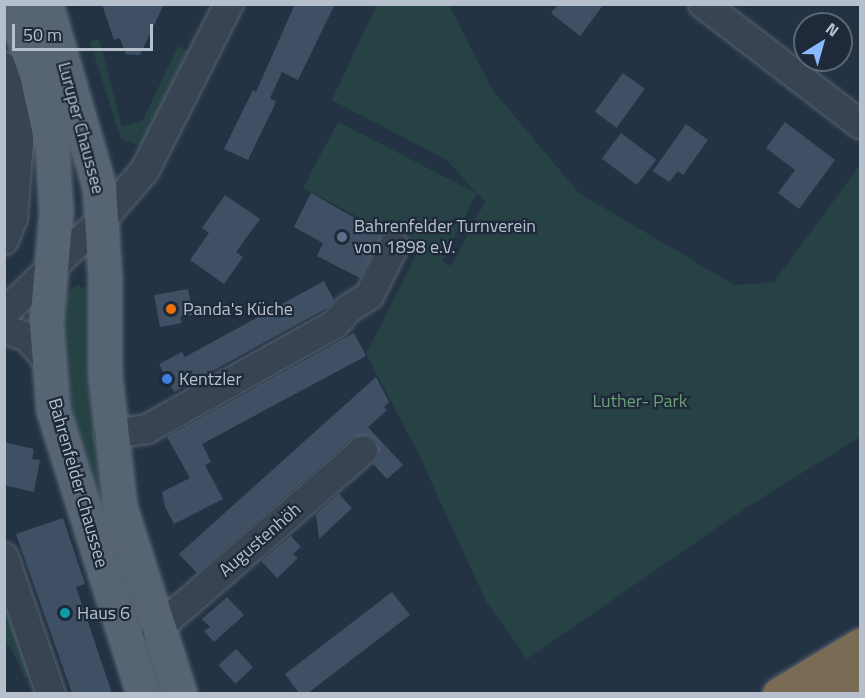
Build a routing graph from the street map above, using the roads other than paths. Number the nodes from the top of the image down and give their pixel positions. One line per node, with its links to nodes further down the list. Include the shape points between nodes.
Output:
1 (11, 4): 10 (main road, Luruper Chaussee, via 36,74 52,147 56,212)
2 (46, 4): 7 (main road, Luruper Chaussee, via 94,164)
3 (230, 4): 7 (street, via 154,156)
4 (703, 4): 6 (street)
5 (4, 67): 8 (street, via 19,123 19,142 12,221)
6 (861, 124)
7 (103, 219): 10 (street); 14 (main road, Bahrenfelder Chaussee)
8 (4, 240)
9 (394, 246): 14 (street, via 369,296 348,309 335,324 147,429)
10 (51, 267): 11 (street); 13 (main road, Bahrenfelder Chaussee, via 46,324)
11 (4, 313)
12 (4, 329): 13 (street, via 27,337)
13 (48, 360): 21 (main road, Bahrenfelder Chaussee, via 53,410 75,489)
14 (109, 434): 17 (main road, Bahrenfelder Chaussee, via 120,507)
15 (363, 451): 17 (street, Augustenhöh)
16 (4, 557): 20 (street)
17 (156, 630): 22 (main road, Bahrenfelder Chaussee)
18 (861, 645): 23 (highway)
19 (861, 675): 24 (highway)
20 (51, 693)
21 (143, 693)
22 (180, 693)
23 (779, 693)
24 (830, 693)

